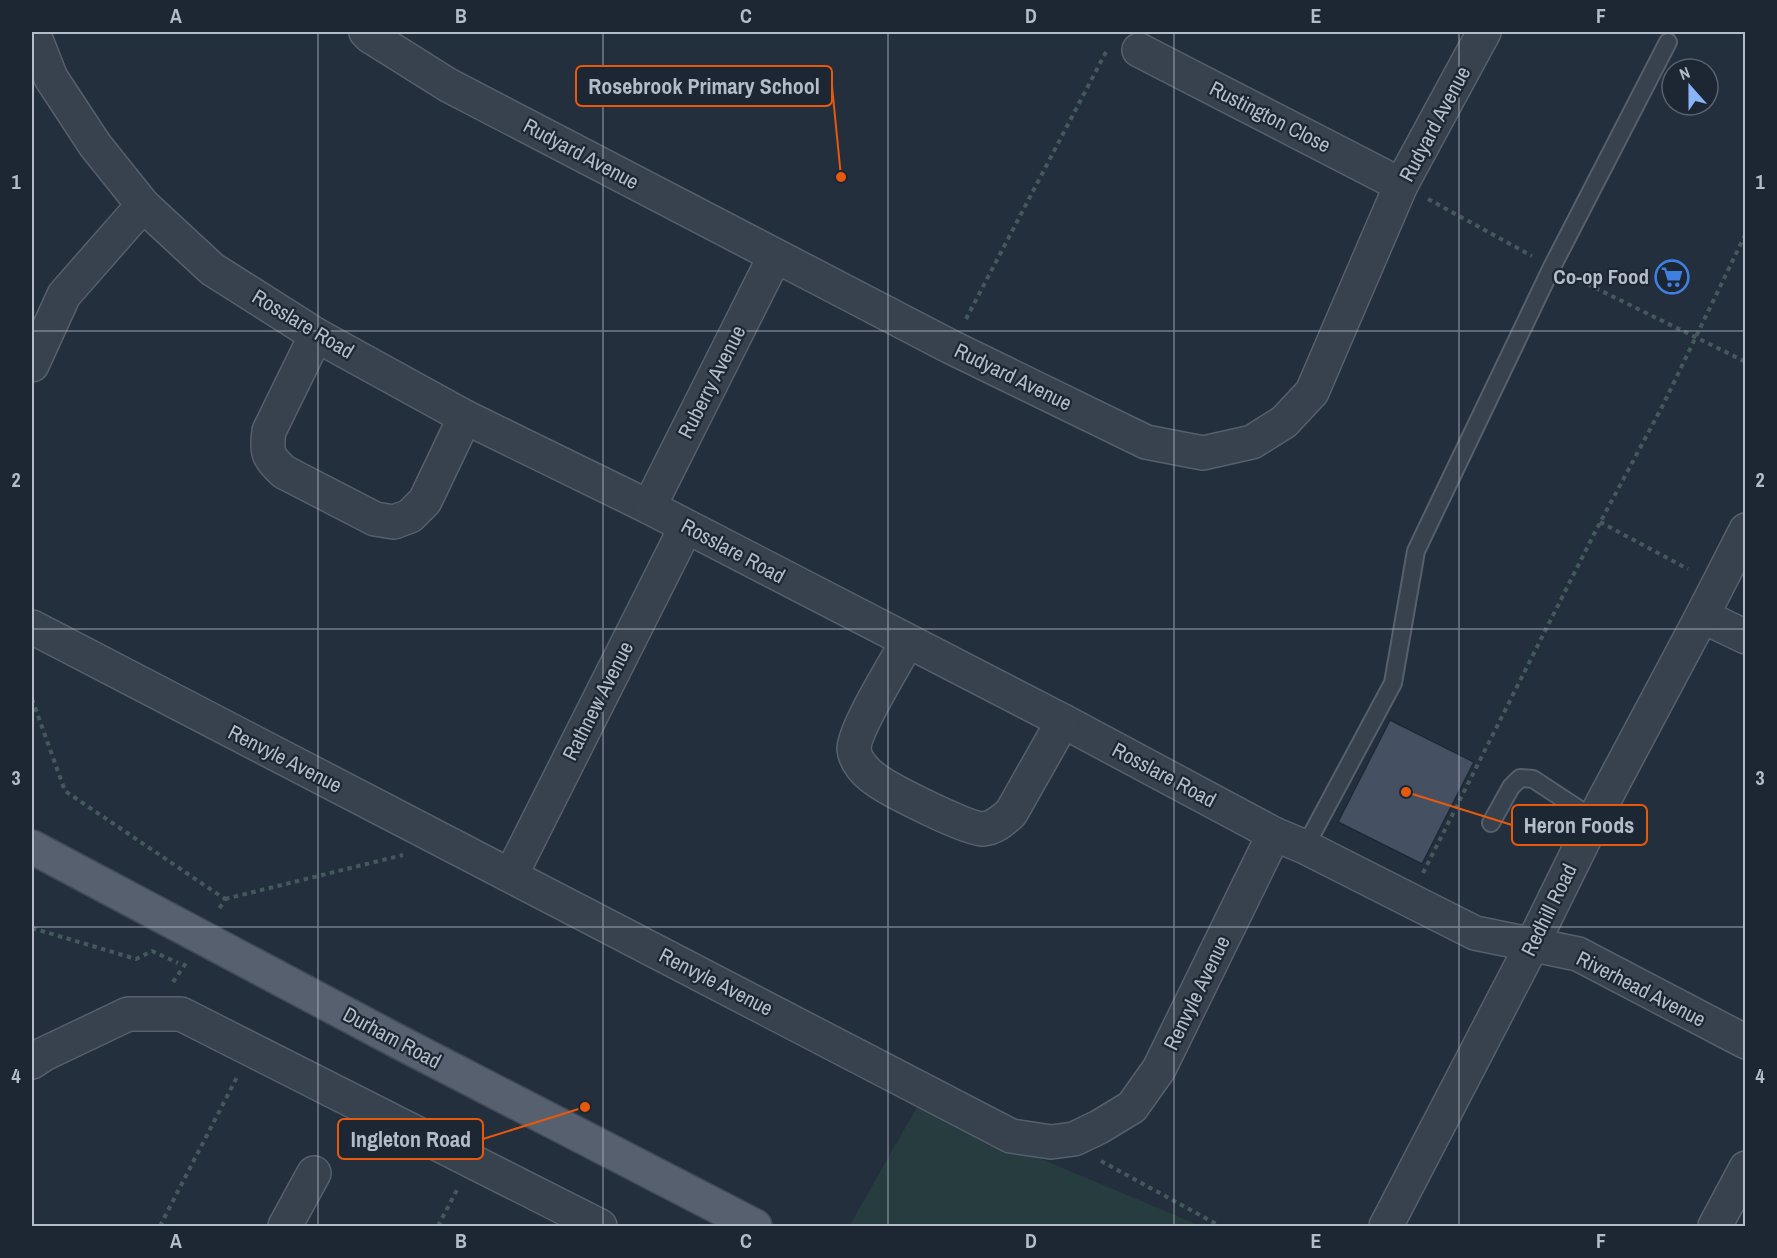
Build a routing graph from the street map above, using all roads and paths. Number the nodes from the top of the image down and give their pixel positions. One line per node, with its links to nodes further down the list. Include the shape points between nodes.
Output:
1 (33, 32): 7 (street, Rosslare Road, via 51,78 94,145)
2 (366, 32): 9 (street, Rudyard Avenue, via 448,85)
3 (1484, 32): 6 (street, Rudyard Avenue)
4 (1668, 42): 10 (lane)
5 (1131, 50): 6 (street, Rustington Close); 12 (path)
6 (1401, 185): 10 (path); 12 (street, Rudyard Avenue, via 1312,392 1284,422 1252,442 1203,453 1146,442)
7 (143, 205): 11 (street, Rosslare Road, via 212,268); 14 (street, via 64,295)
8 (1746, 233): 17 (path, via 1663,405)
9 (775, 256): 12 (street, Rudyard Avenue); 16 (street, Ruberry Avenue)
10 (1552, 267): 13 (path); 32 (lane, via 1416,551 1393,683)
11 (316, 335): 15 (street, Rosslare Road); 15 (street, via 269,431 267,449 273,463 284,472 375,519 394,522 410,516 425,501)
12 (951, 346)
13 (1746, 362)
14 (32, 364)
15 (465, 417): 16 (street, Rosslare Road)
16 (649, 507): 18 (street, Rosslare Road)
17 (1600, 522): 20 (path); 33 (path)
18 (686, 527): 24 (street, Rosslare Road); 34 (street, Rathnew Avenue)
19 (1746, 530): 21 (street, Redhill Road)
20 (1688, 569)
21 (1702, 616): 23 (street); 27 (street, Redhill Road)
22 (32, 627): 30 (street, Renvyle Avenue)
23 (1746, 637)
24 (908, 642): 26 (street, Rosslare Road); 26 (street, via 858,731 854,750 862,768 875,780 963,825 983,829 1000,823 1011,813)
25 (32, 699): 35 (path, via 65,791)
26 (1063, 721): 29 (street, Rosslare Road)
27 (1594, 819): 28 (lane, via 1533,779 1520,778); 38 (street, Redhill Road)
28 (1491, 823)
29 (1274, 834): 32 (street, Rosslare Road); 44 (street, Renvyle Avenue, via 1160,1069 1132,1107)
30 (448, 844): 34 (street, Renvyle Avenue); 35 (path)
31 (32, 847): 37 (main road, Durham Road)
32 (1305, 847): 38 (street, Rosslare Road, via 1475,933)
33 (1423, 873)
34 (511, 875): 44 (street, Renvyle Avenue, via 1011,1136 1051,1142)
35 (225, 898): 37 (path)
36 (32, 928): 39 (path, via 136,959 152,951)
37 (201, 936): 39 (path); 52 (main road, Durham Road)
38 (1532, 945): 41 (street, Riverhead Avenue, via 1578,954); 54 (street, Redhill Road)
39 (184, 966): 40 (path, via 172,984 180,997)
40 (181, 1014): 42 (street); 43 (street, via 128,1014)
41 (1746, 1042)
42 (251, 1049): 45 (street); 48 (path)
43 (32, 1062)
44 (1074, 1139): 53 (path, via 1077,1148)
45 (473, 1161): 50 (path); 51 (street)
46 (1746, 1168): 55 (street)
47 (314, 1173): 49 (street)
48 (160, 1227)
49 (285, 1227)
50 (438, 1227)
51 (600, 1227)
52 (755, 1227)
53 (1220, 1227)
54 (1386, 1227)
55 (1715, 1227)

